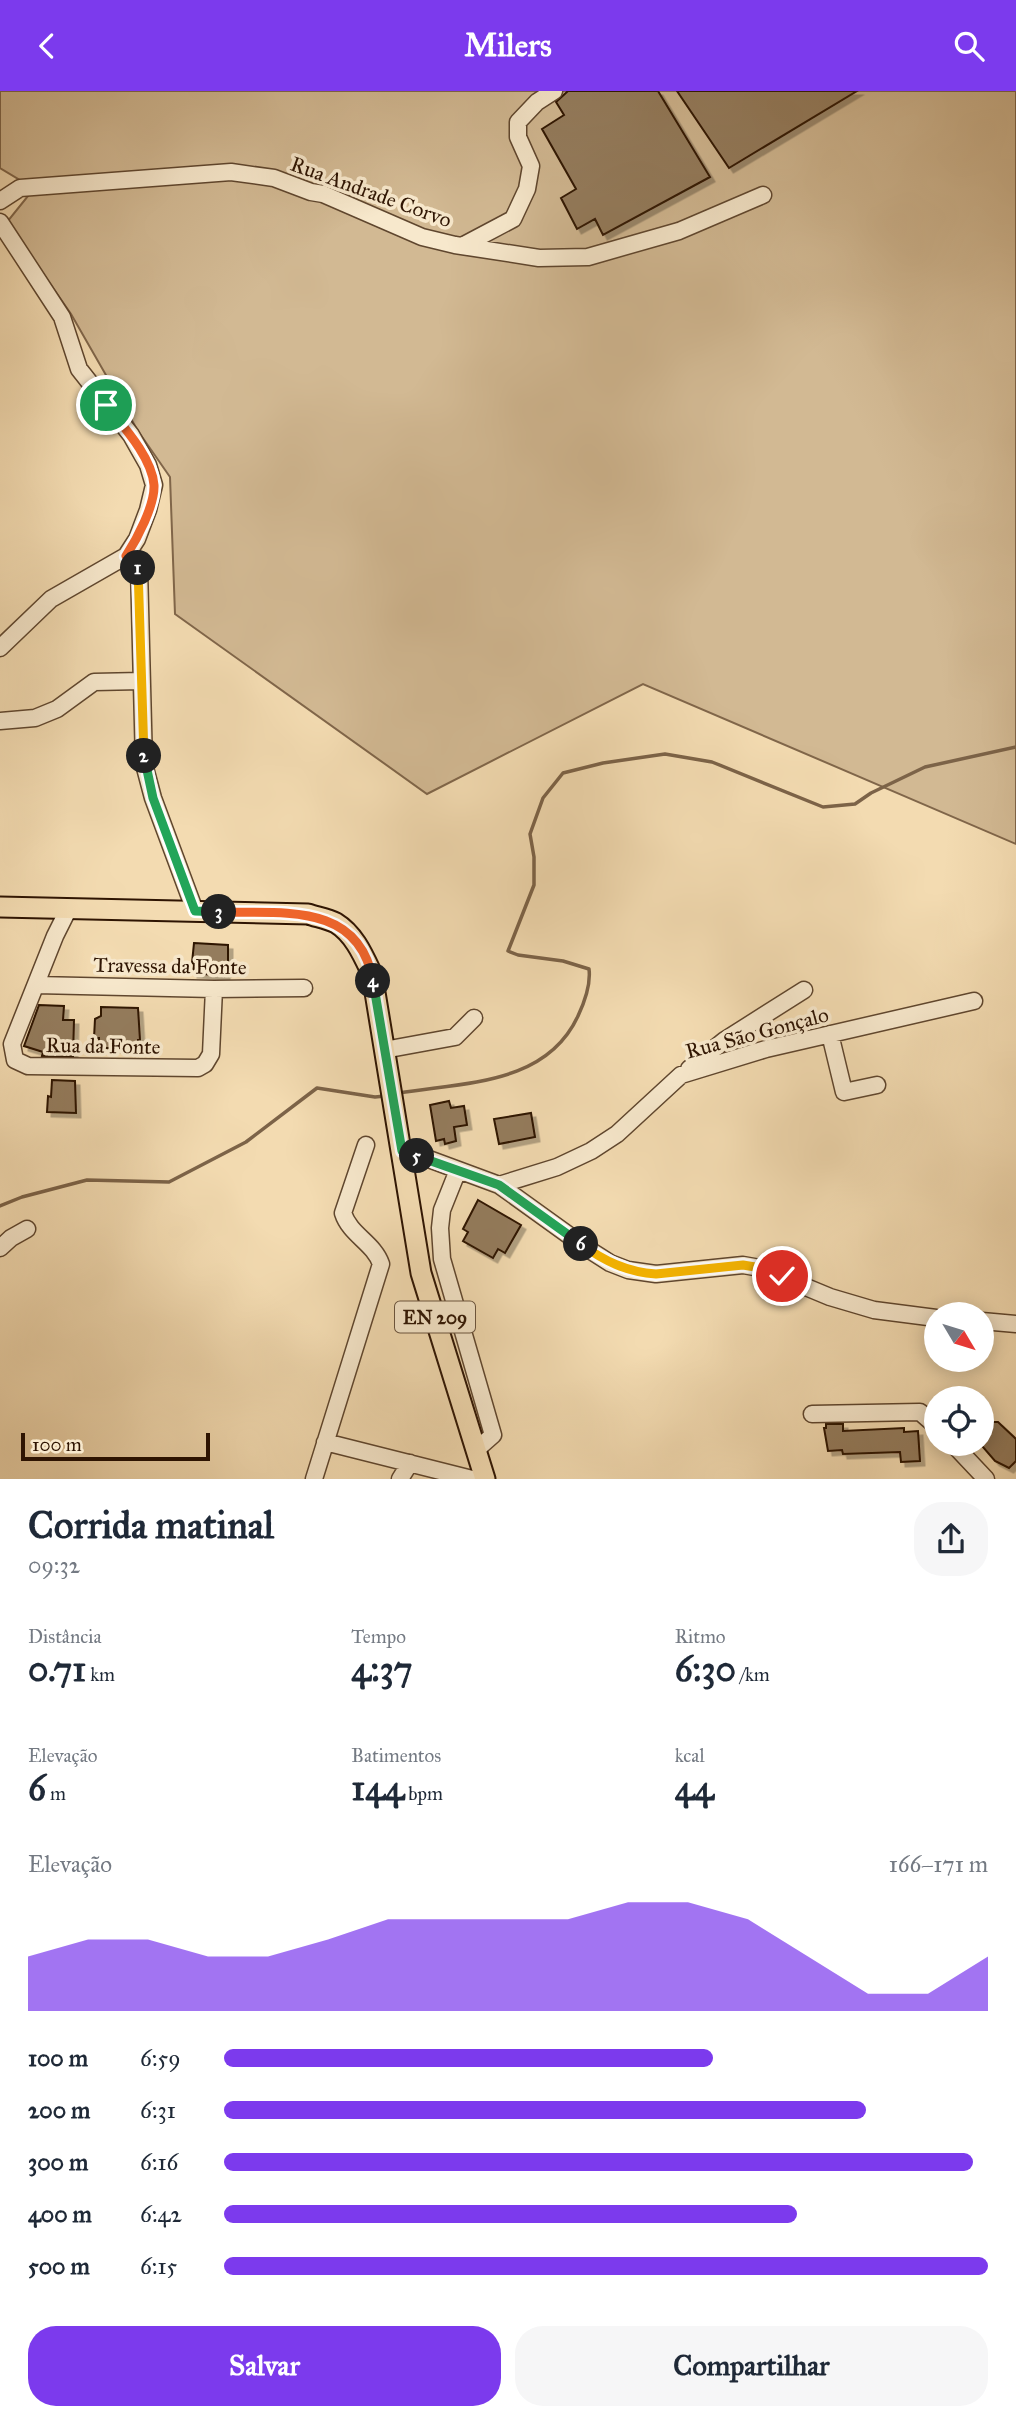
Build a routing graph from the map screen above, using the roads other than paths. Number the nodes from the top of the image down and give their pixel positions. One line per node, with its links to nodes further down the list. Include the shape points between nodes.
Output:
1 (554, 91): 5 (street, via 518,122 518,138 531,166 527,189 513,219)
2 (762, 195): 5 (street, Rua Andrade Corvo, via 679,232 589,257 539,258)
3 (0, 201): 5 (street, Rua Andrade Corvo, via 20,188 231,172 274,178 422,237)
4 (0, 222): 6 (street, via 62,317 79,369 131,435 148,465 154,485 148,510)
5 (462, 246)
6 (126, 556): 7 (street, via 51,599); 8 (street, via 139,569)
7 (0, 648)
8 (141, 681): 9 (street, via 94,682 57,709 35,718); 13 (street, via 144,764)
9 (0, 721)
10 (0, 907): 11 (main road, EN 209)
11 (47, 908): 12 (main road, EN 209); 14 (street)
12 (69, 908): 13 (main road, EN 209); 14 (street, Rua da Fonte)
13 (195, 911): 22 (main road, EN 209, via 309,914 335,923 350,935 372,974)
14 (55, 936): 15 (street, Rua da Fonte)
15 (36, 985): 17 (street, Travessa da Fonte); 17 (street, Rua da Fonte, via 12,1045 15,1060 28,1066 198,1068 211,1054)
16 (304, 988): 17 (street, Travessa da Fonte)
17 (214, 989)
18 (804, 990): 23 (street, via 725,1040)
19 (974, 1001): 21 (street, Rua São Gonçalo)
20 (474, 1018): 22 (street, via 454,1037)
21 (830, 1034): 23 (street, Rua São Gonçalo); 24 (street, via 844,1092)
22 (384, 1050): 26 (main road, EN 209)
23 (681, 1075): 28 (street, Rua São Gonçalo, via 592,1151)
24 (877, 1085)
25 (366, 1145): 36 (street, via 343,1213 346,1224 374,1250 381,1264)
26 (402, 1151): 27 (street); 37 (main road, EN 209, via 421,1273)
27 (458, 1170): 28 (street); 37 (street, via 440,1228 442,1259 493,1435)
28 (499, 1185): 31 (street, via 588,1249 628,1270 656,1274 743,1265 874,1310)
29 (27, 1229): 30 (street)
30 (0, 1248)
31 (924, 1316)
32 (994, 1322): 33 (street)
33 (1016, 1324)
34 (812, 1414): 35 (street, via 919,1412)
35 (924, 1416)
36 (325, 1442): 39 (street); 40 (street)
37 (476, 1450): 43 (main road, EN 209)
38 (964, 1456): 44 (street)
39 (410, 1463): 41 (street); 42 (street)
40 (314, 1479)
41 (400, 1479)
42 (472, 1479)
43 (485, 1479)
44 (986, 1479)

